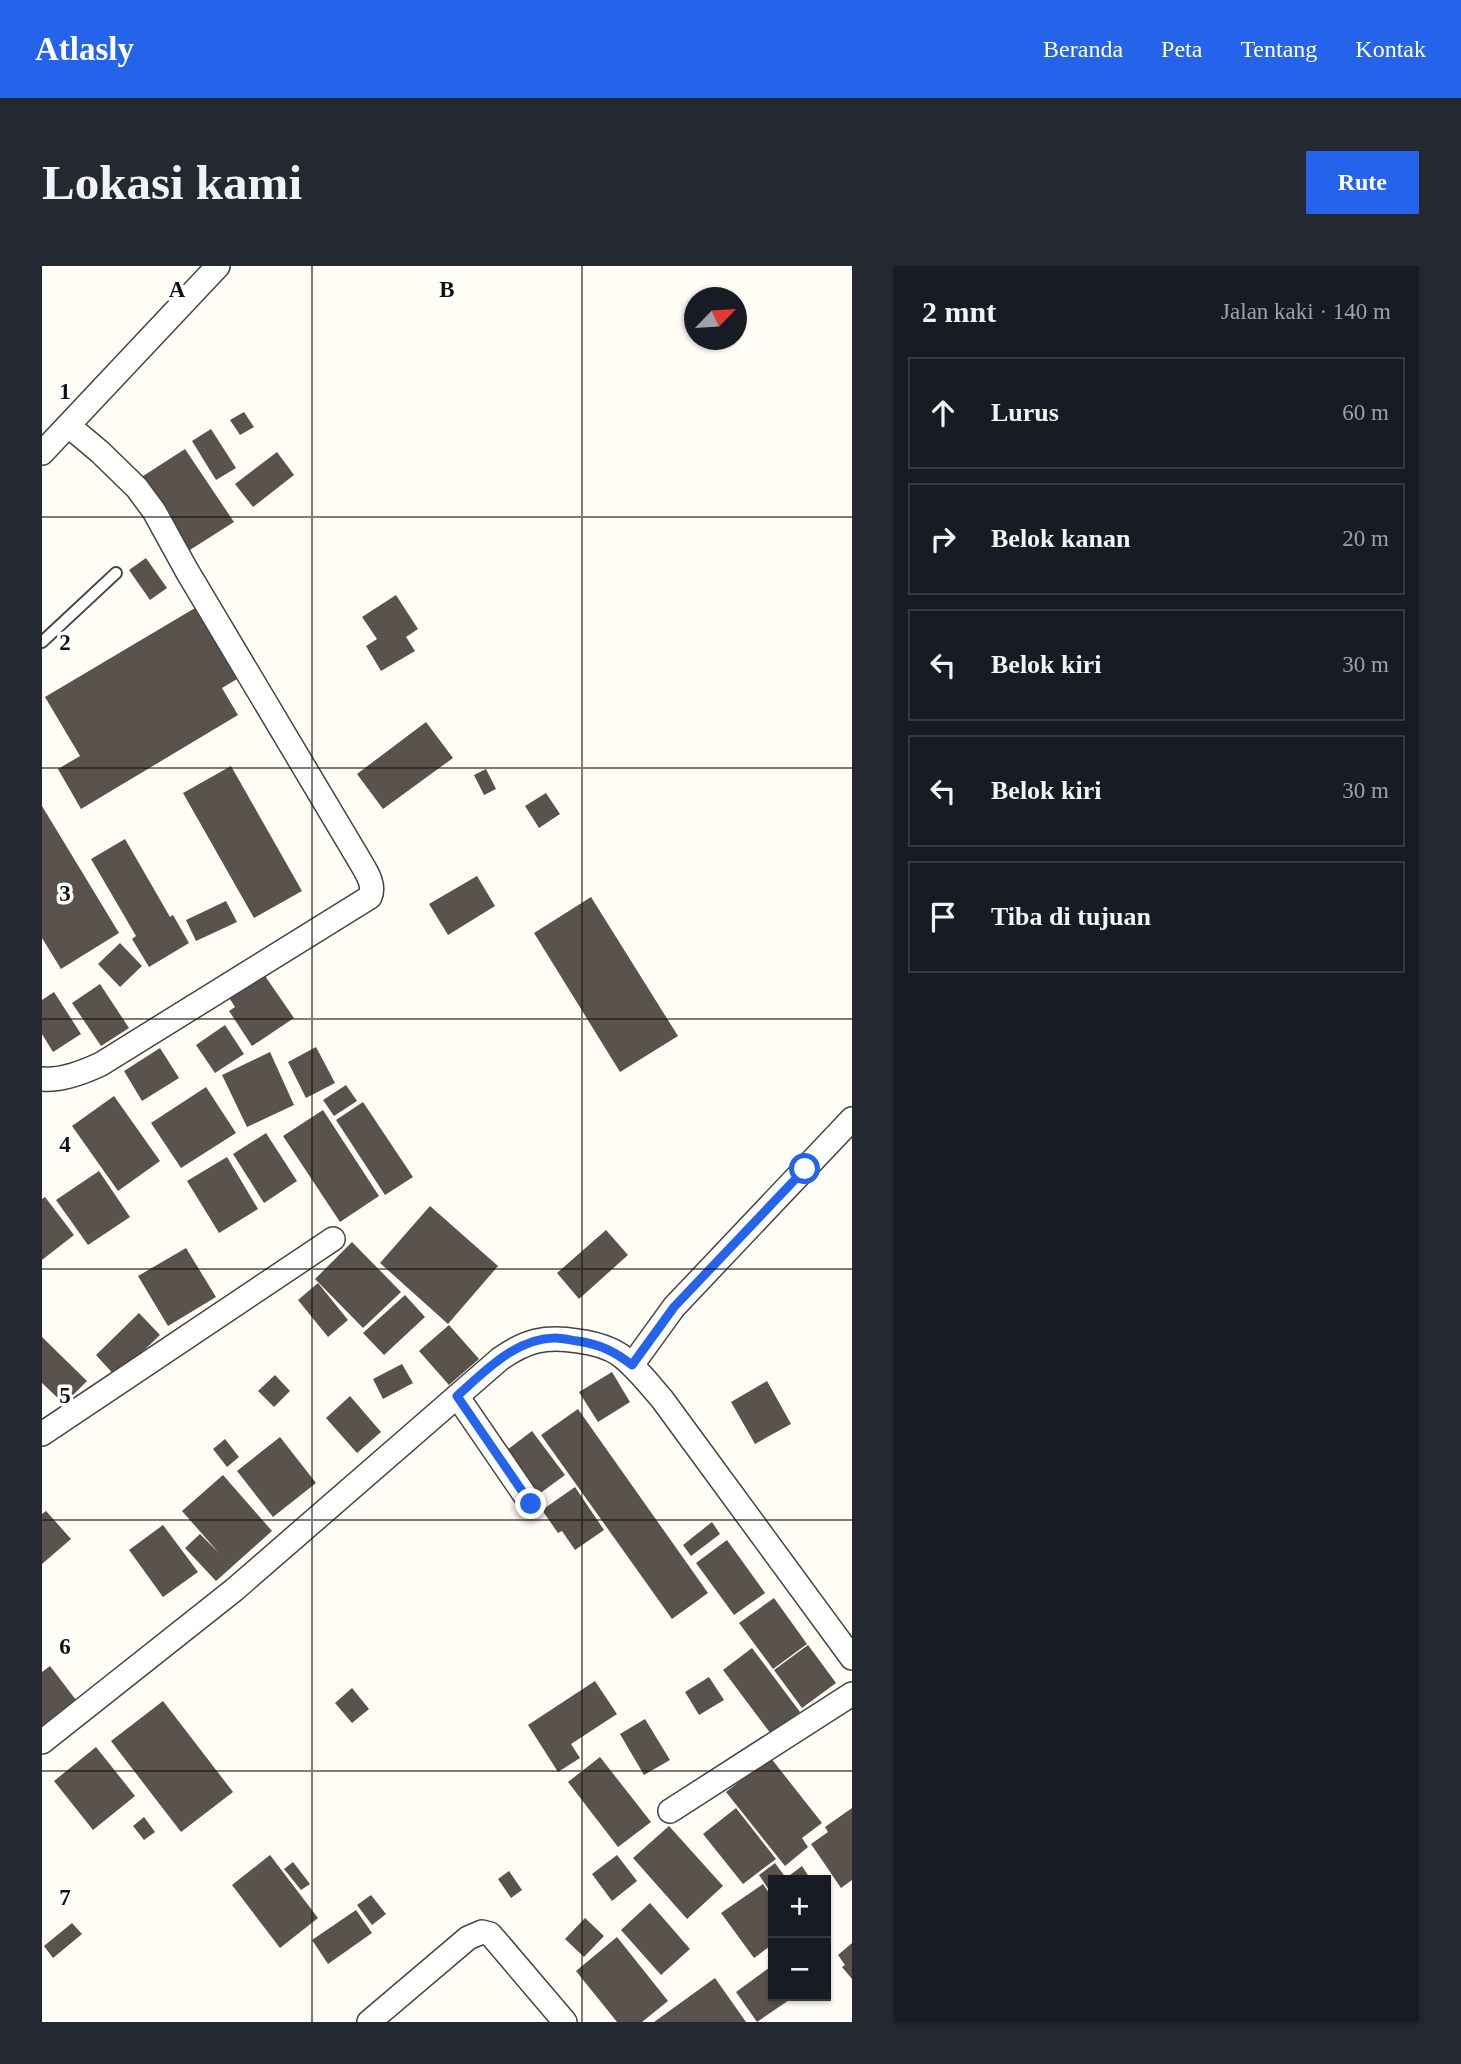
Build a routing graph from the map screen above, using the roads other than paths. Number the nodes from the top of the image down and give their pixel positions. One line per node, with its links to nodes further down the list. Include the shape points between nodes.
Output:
1 (218, 266): 2 (street)
2 (69, 426): 3 (street); 6 (street, via 138,488 154,512 372,881 373,892 101,1064)
3 (42, 453)
4 (116, 573): 5 (lane)
5 (42, 642)
6 (42, 1079)
7 (852, 1119): 9 (street, via 674,1307)
8 (333, 1239): 11 (street)
9 (632, 1365): 10 (street, via 596,1344 540,1340 511,1351); 13 (street, via 662,1399)
10 (457, 1396): 12 (street); 15 (street, via 234,1590)
11 (42, 1434)
12 (531, 1504)
13 (852, 1658)
14 (852, 1693): 16 (street)
15 (42, 1742)
16 (670, 1811)
17 (369, 2022): 18 (street, via 481,1931 490,1934)
18 (565, 2022)

